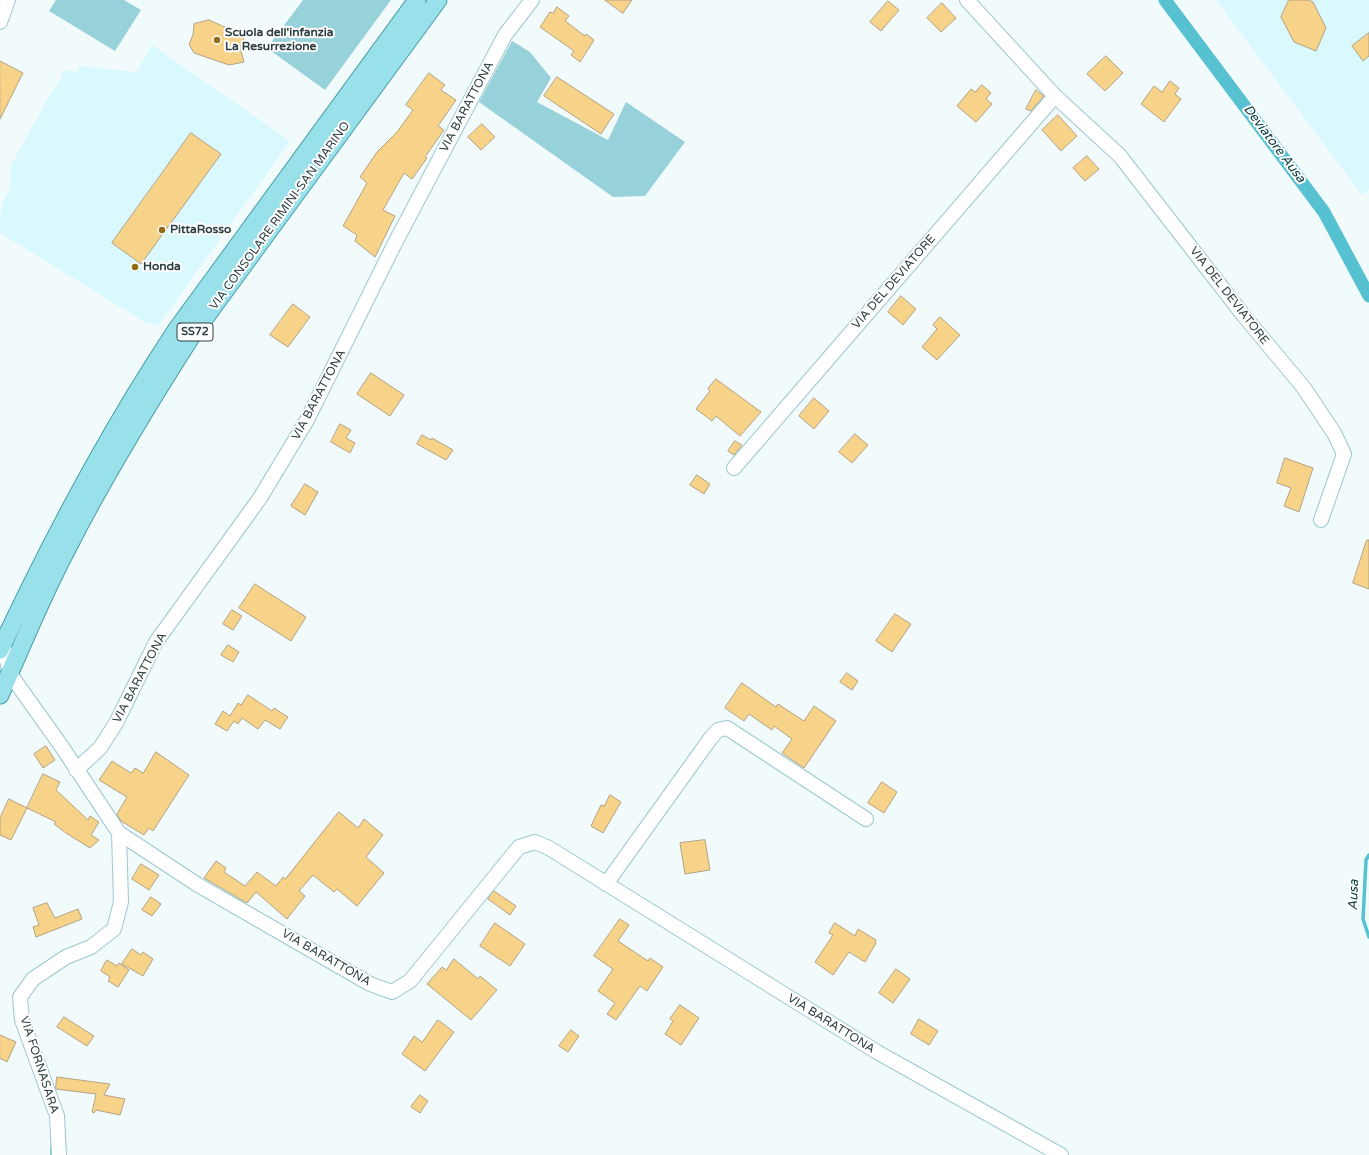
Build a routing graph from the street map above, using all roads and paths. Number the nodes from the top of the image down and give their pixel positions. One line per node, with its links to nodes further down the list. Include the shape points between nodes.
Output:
1 (8, 0): 6 (street)
2 (417, 0): 10 (main road, VIA CONSOLARE RIMINI-SAN MARINO / SS72, via 142,382 93,464)
3 (438, 0): 11 (main road, VIA CONSOLARE RIMINI-SAN MARINO / SS72, via 191,337 106,476 66,550)
4 (532, 0): 13 (street, VIA BARATTONA, via 505,35 395,243 307,420 260,498 156,642 116,723 100,748)
5 (967, 0): 7 (street, VIA DEL DEVIATORE)
6 (0, 22)
7 (1055, 96): 8 (street, VIA DEL DEVIATORE); 9 (street, VIA DEL DEVIATORE, via 1120,156 1323,415 1344,454)
8 (734, 468)
9 (1321, 520)
10 (1, 645): 11 (street)
11 (10, 674): 12 (main road, VIA CONSOLARE RIMINI-SAN MARINO / SS72); 13 (street, VIA BARATTONA)
12 (0, 695)
13 (76, 770): 15 (street, VIA BARATTONA)
14 (866, 819): 16 (street, via 727,728 718,730)
15 (119, 834): 16 (street, VIA BARATTONA, via 212,893 370,984 392,992 410,981 519,847 535,842); 17 (street, VIA FORNASARA, via 121,902 114,929 91,947 66,957 33,979 20,997 22,1020 57,1116)
16 (606, 884): 18 (street, VIA BARATTONA, via 877,1052)
17 (59, 1155)
18 (1061, 1155)

